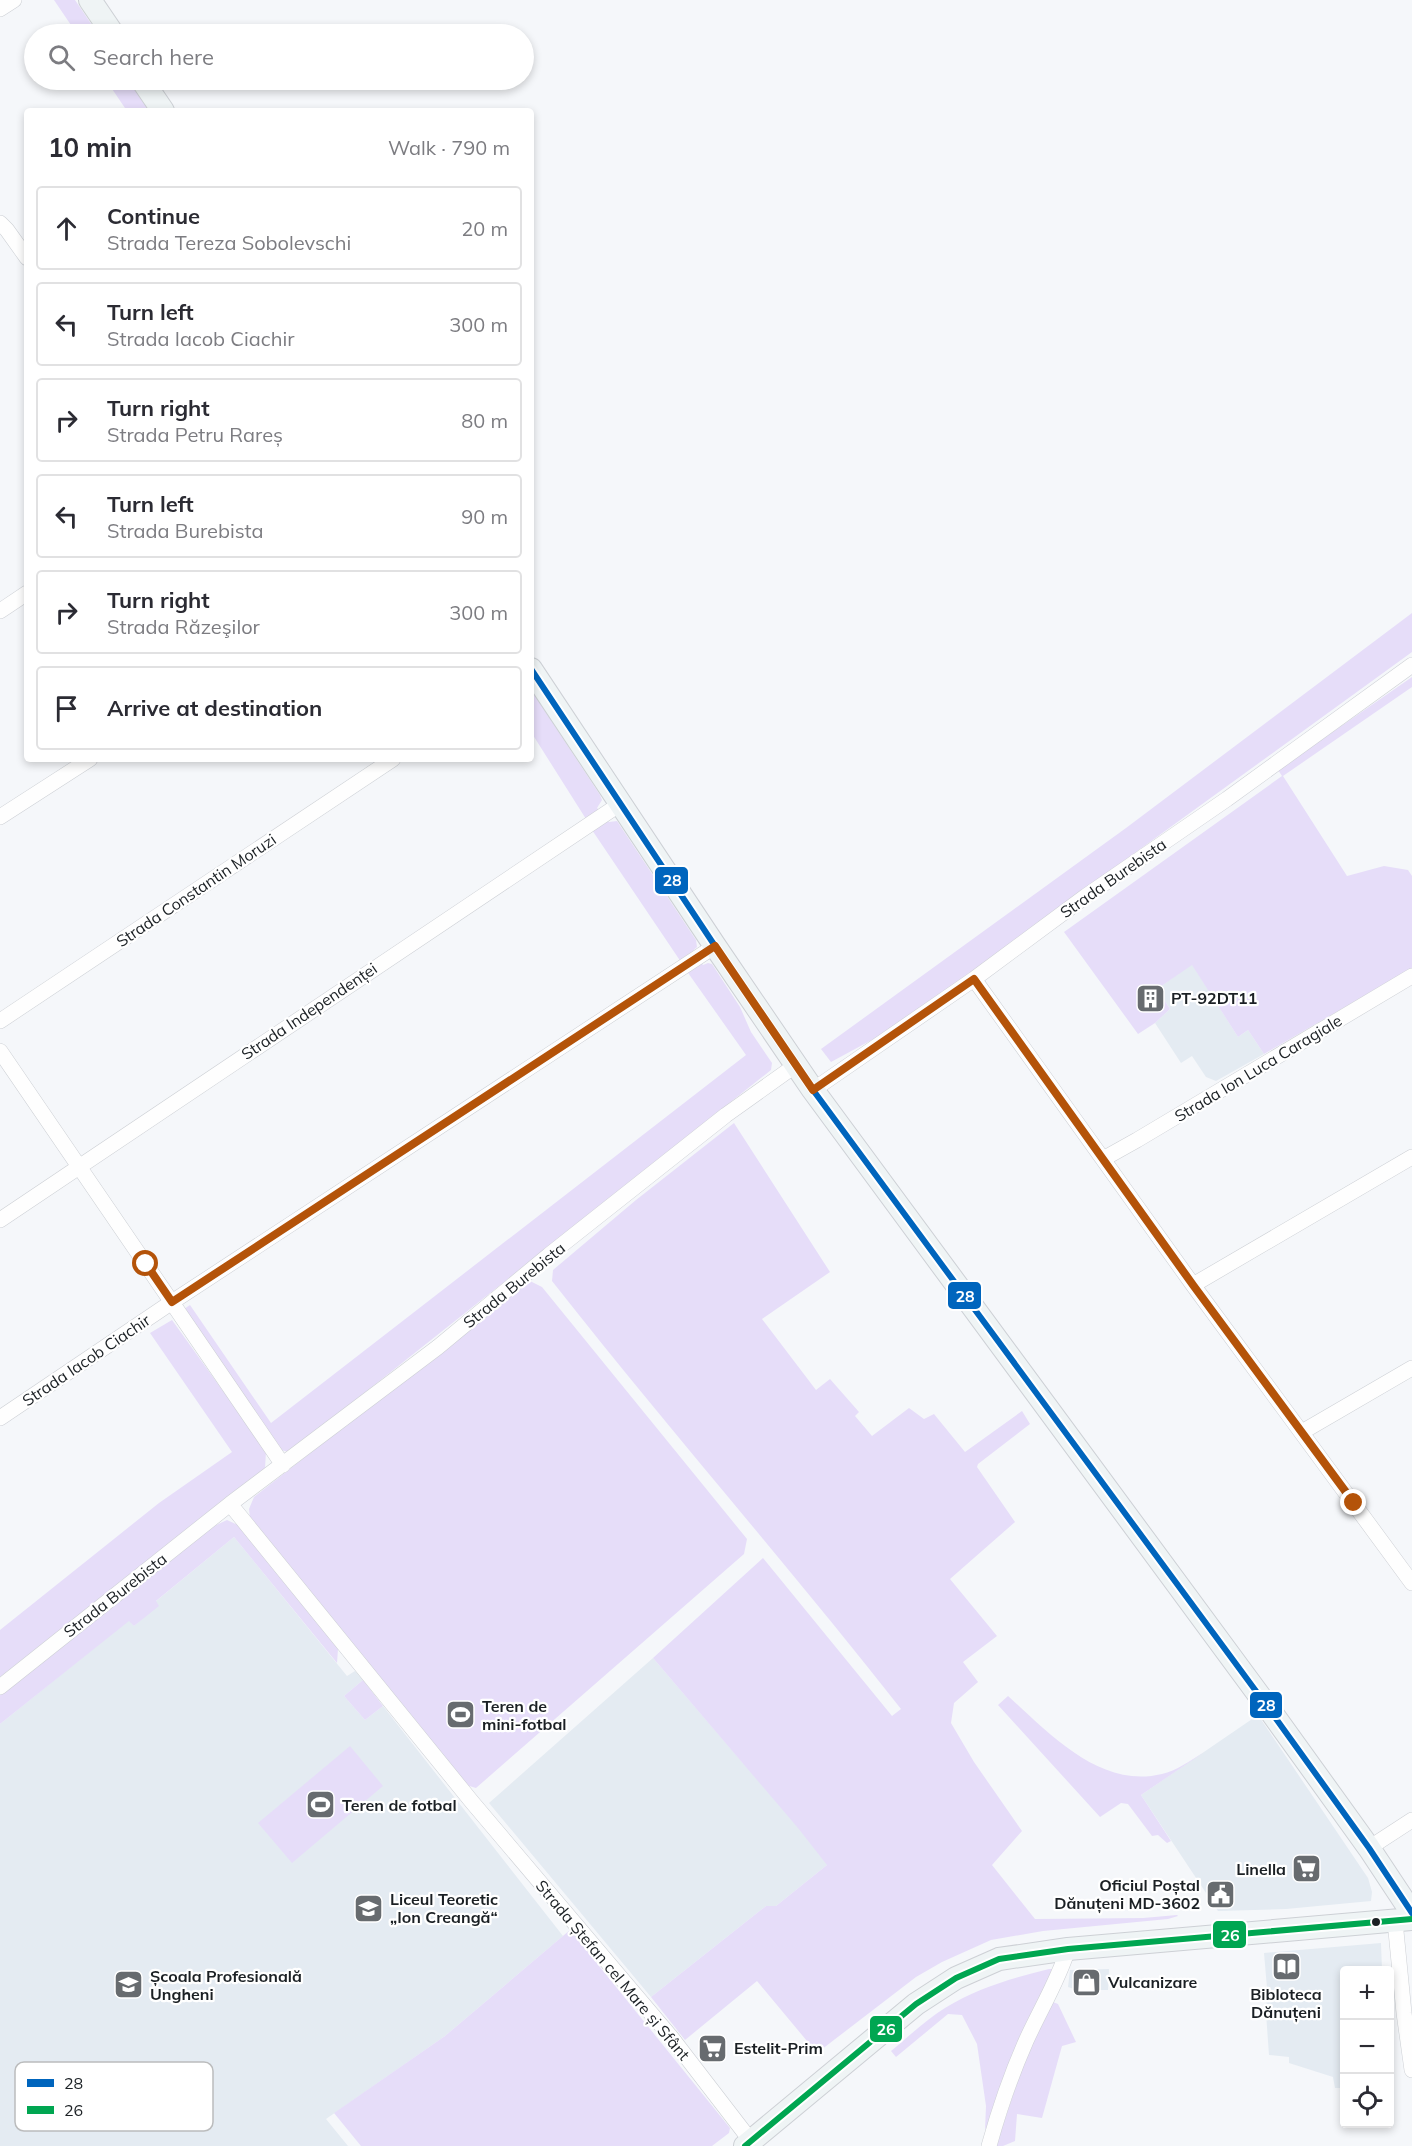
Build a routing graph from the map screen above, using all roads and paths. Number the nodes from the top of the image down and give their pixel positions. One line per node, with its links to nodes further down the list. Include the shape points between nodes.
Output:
1 (14, 0): 3 (street)
2 (90, 0): 4 (main road)
3 (0, 9)
4 (106, 24)
5 (149, 90): 6 (main road)
6 (161, 108)
7 (0, 223): 8 (street)
8 (24, 254)
9 (24, 595): 10 (street)
10 (0, 611)
11 (1412, 665): 19 (street, Strada Burebista)
12 (534, 674): 15 (main road)
13 (85, 762): 16 (street)
14 (388, 762): 20 (street, Strada Constantin Moruzi)
15 (620, 804): 17 (main road); 26 (street, Strada Independenței)
16 (0, 817)
17 (715, 946): 22 (main road); 29 (street, Strada Iacob Ciachir)
18 (1412, 976): 25 (street, Strada Ion Luca Caragiale)
19 (974, 979): 23 (street, Strada Burebista); 25 (street)
20 (0, 1021)
21 (0, 1051): 26 (street)
22 (796, 1065): 23 (main road); 33 (street, Strada Burebista, via 726,1115 438,1347)
23 (813, 1090): 38 (main road)
24 (1412, 1157): 28 (street)
25 (1103, 1159): 28 (street)
26 (80, 1166): 27 (street, Strada Independenței); 29 (street)
27 (0, 1220)
28 (1193, 1285): 32 (street)
29 (172, 1302): 31 (street, Strada Iacob Ciachir); 33 (street)
30 (1412, 1368): 32 (street)
31 (0, 1418)
32 (1302, 1432): 35 (street)
33 (283, 1465): 34 (street, Strada Burebista)
34 (230, 1504): 36 (street, Strada Burebista); 42 (street, Strada Ștefan cel Mare și Sfânt, via 472,1802 671,2037)
35 (1412, 1583)
36 (0, 1687)
37 (1412, 1820): 38 (street)
38 (1369, 1848): 39 (main road)
39 (1406, 1918): 40 (main road, Strada Ștefan cel Mare și Sfânt); 41 (street, via 1404,2013)
40 (1068, 1948): 42 (main road, Strada Ștefan cel Mare și Sfânt, via 999,1959 956,1978 916,2004); 43 (street, via 1001,2105)
41 (1412, 2070)
42 (748, 2144)
43 (989, 2146)

